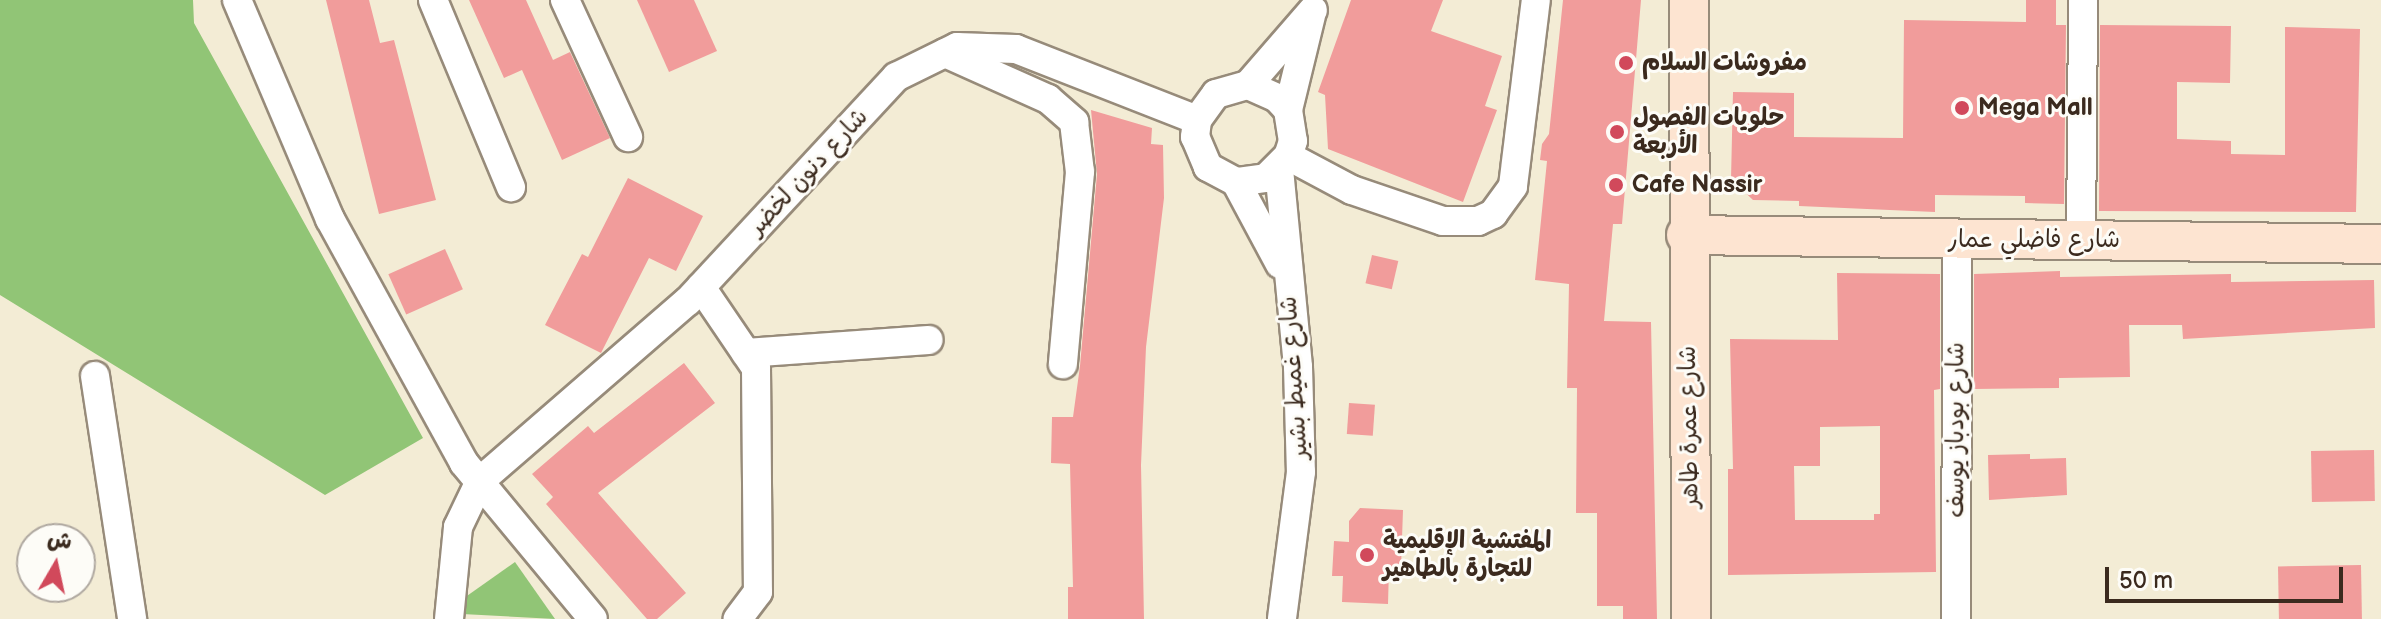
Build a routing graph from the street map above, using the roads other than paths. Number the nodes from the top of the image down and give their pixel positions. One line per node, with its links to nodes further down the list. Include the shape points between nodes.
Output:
1 (433, 0): 15 (street)
2 (565, 0): 12 (street)
3 (1536, 0): 13 (street, via 1513,186 1493,214 1478,221 1443,221)
4 (1689, 0): 16 (main road, شارع عمرة طاهر)
5 (2083, 0): 17 (street)
6 (241, 1): 26 (street, via 330,219 464,463)
7 (1314, 5): 9 (street); 10 (street)
8 (945, 53): 11 (street, شارع دنون لخضر, via 957,47 1016,49); 21 (street, شارع دنون لخضر, via 896,77); 24 (street, via 1048,99 1074,122 1080,172)
9 (1248, 85): 10 (street, via 1277,98); 11 (street, via 1216,94)
10 (1288, 110): 13 (street, via 1293,125)
11 (1197, 120): 14 (street, via 1195,137 1203,160 1221,177)
12 (628, 137)
13 (1284, 162): 14 (street, via 1266,178); 20 (street)
14 (1236, 182): 20 (street)
15 (511, 187)
16 (1686, 235): 18 (main road, شارع فاضلي عمار); 32 (main road, شارع عمرة طاهر)
17 (2081, 239): 18 (main road, شارع فاضلي عمار); 19 (main road, شارع فاضلي عمار)
18 (1957, 240): 33 (street, شارع بودباز يوسف)
19 (2381, 244)
20 (1286, 280): 31 (street, شارع غميط بشير, via 1298,367 1301,472)
21 (701, 287): 23 (street); 26 (street, شارع دنون لخضر)
22 (929, 340): 23 (street)
23 (746, 353): 30 (street, via 756,368 758,592)
24 (1063, 364)
25 (95, 376): 27 (street)
26 (480, 481): 28 (street, via 458,527); 29 (street)
27 (132, 619)
28 (449, 619)
29 (593, 619)
30 (738, 619)
31 (1282, 619)
32 (1691, 619)
33 (1956, 619)

